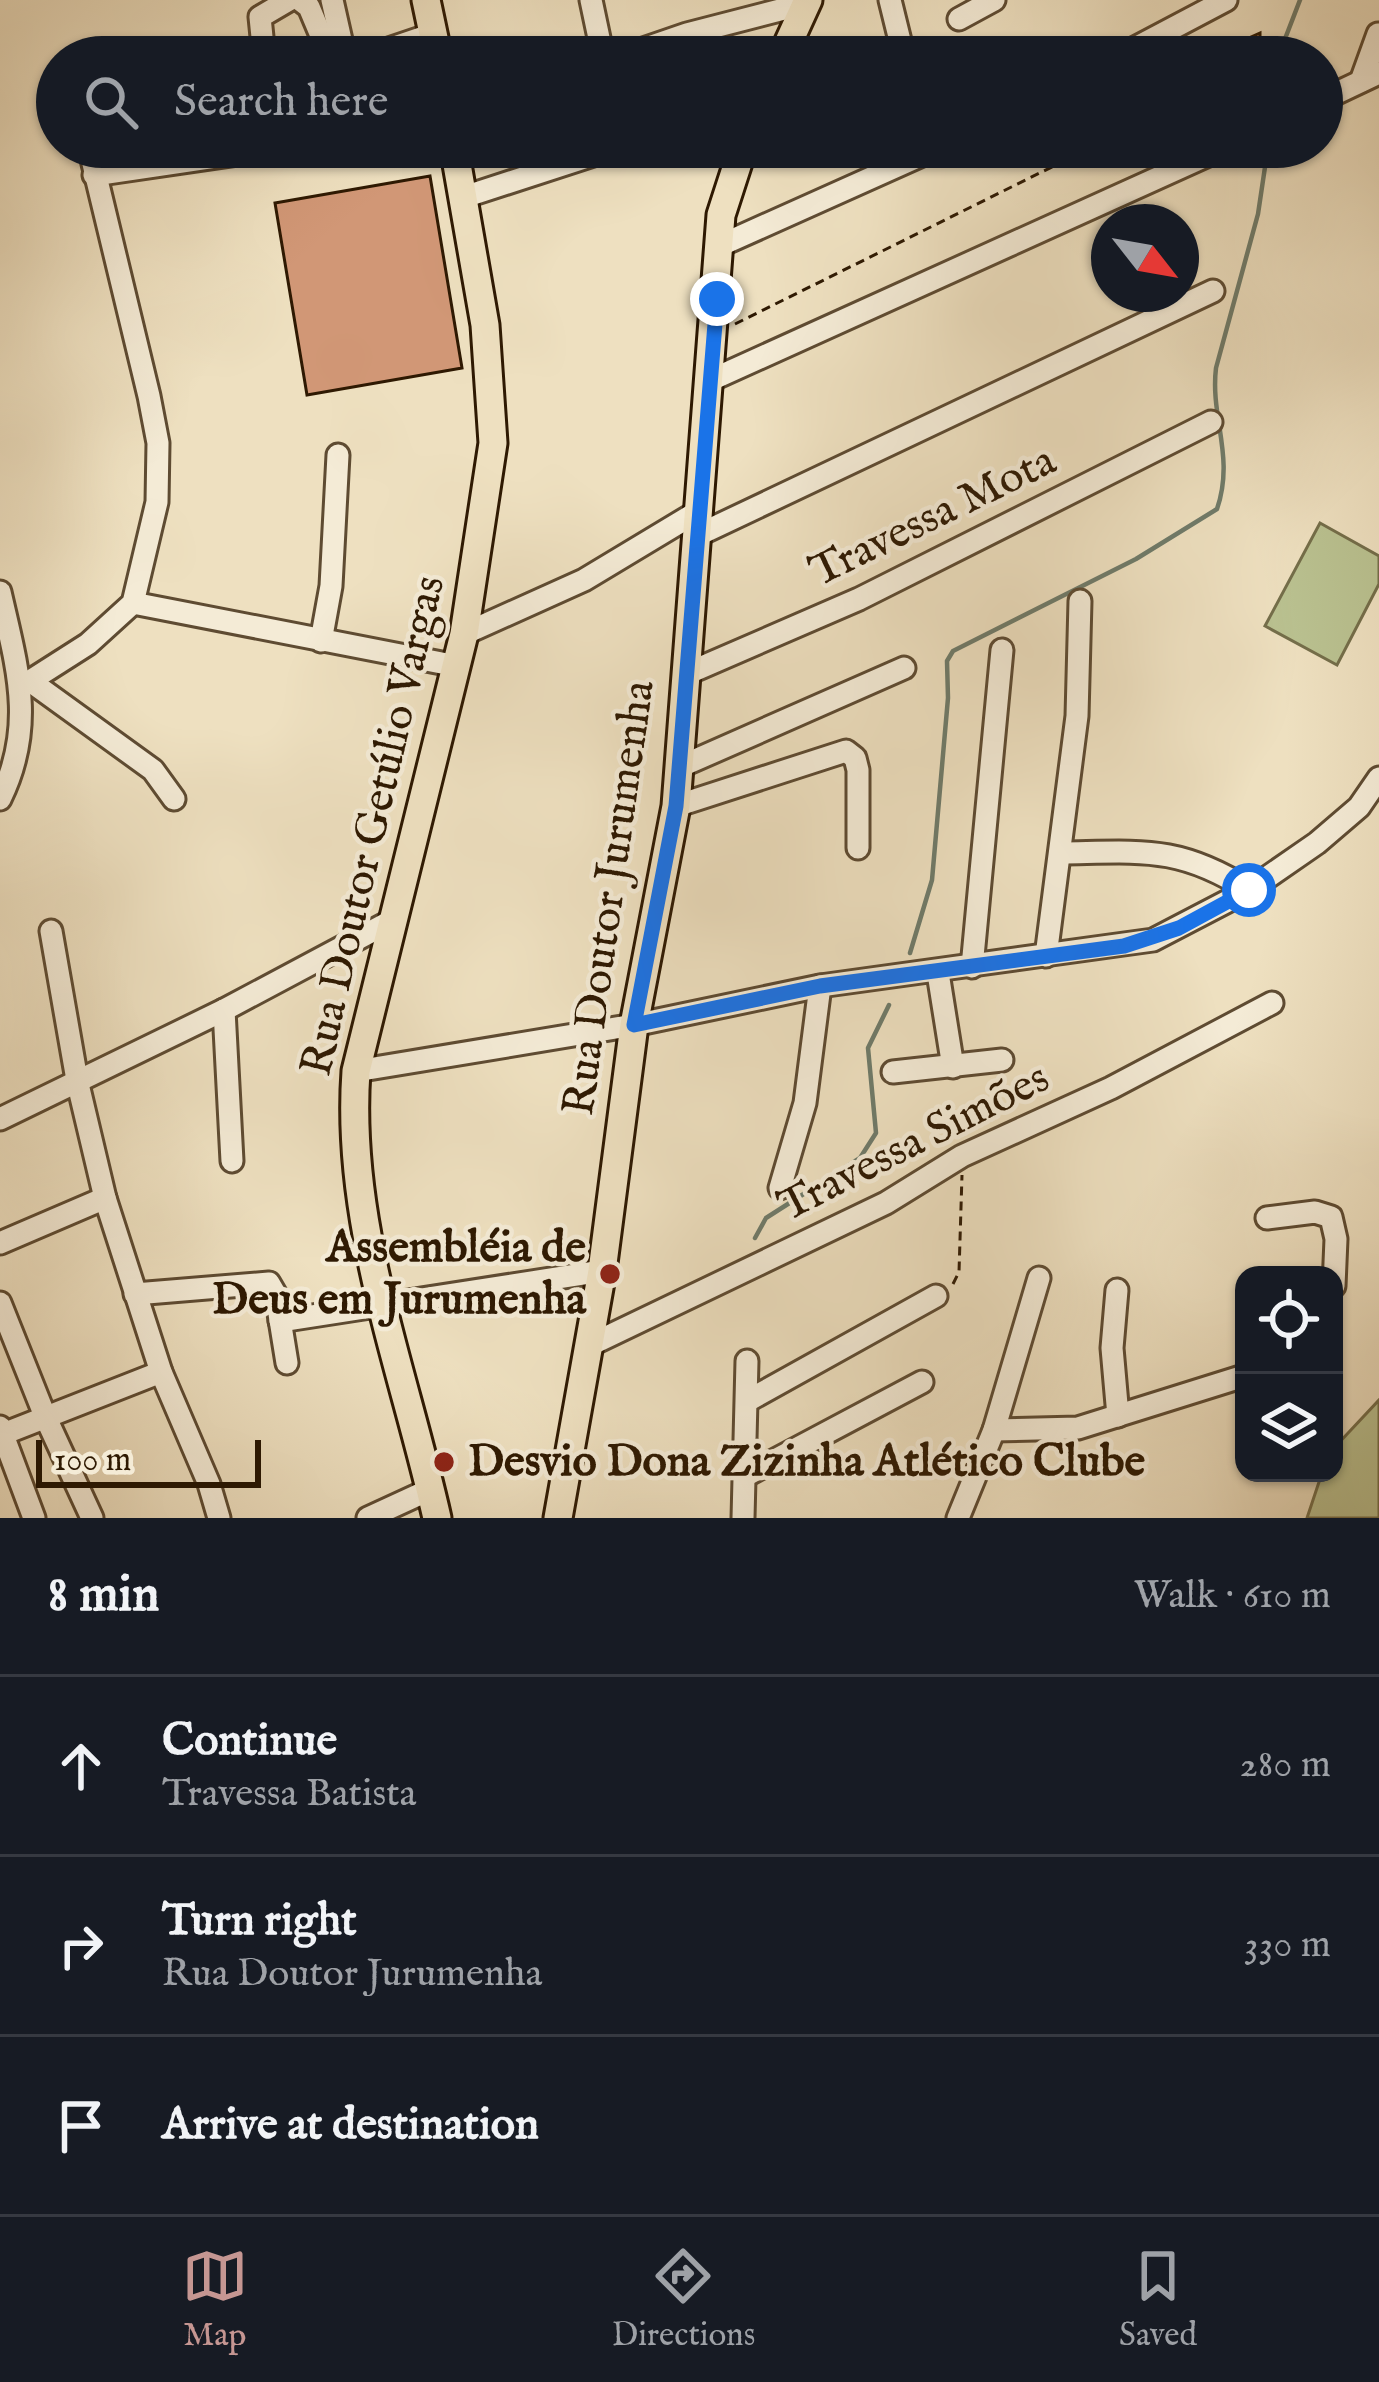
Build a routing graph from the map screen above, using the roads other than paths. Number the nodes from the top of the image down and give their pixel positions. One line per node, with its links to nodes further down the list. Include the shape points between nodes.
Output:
1 (289, 0): 12 (street, via 260,17)
2 (301, 0): 13 (street)
3 (332, 0): 14 (street)
4 (426, 0): 15 (main road)
5 (591, 0): 16 (street)
6 (890, 0): 19 (street)
7 (994, 0): 10 (street)
8 (808, 1): 17 (street); 18 (main road)
9 (1215, 1): 20 (street)
10 (959, 19)
11 (1379, 34): 21 (street)
12 (262, 36)
13 (321, 36)
14 (340, 36)
15 (434, 36)
16 (599, 36)
17 (681, 36)
18 (792, 36)
19 (898, 36)
20 (1154, 36)
21 (1370, 77)
22 (92, 168): 29 (street)
23 (142, 168): 29 (street)
24 (458, 168): 30 (main road, Rua Doutor Getúlio Vargas)
25 (553, 168): 30 (street)
26 (736, 168): 31 (main road, Rua Doutor Jurumenha)
27 (893, 168): 31 (street)
28 (1179, 168): 33 (street)
29 (94, 175): 39 (street, via 158,442 157,502)
30 (464, 197): 40 (main road, Rua Doutor Getúlio Vargas, via 493,442)
31 (719, 246): 33 (main road, Rua Doutor Jurumenha)
32 (1213, 291): 36 (street)
33 (710, 380): 36 (main road, Rua Doutor Jurumenha)
34 (1211, 422): 45 (street, Travessa Mota, via 860,599)
35 (338, 455): 41 (street)
36 (696, 524): 40 (street); 45 (main road, Rua Doutor Jurumenha)
37 (0, 592): 46 (street)
38 (1079, 601): 53 (street, via 1077,716)
39 (133, 603): 41 (street); 46 (street, via 88,644)
40 (464, 634): 43 (main road, Rua Doutor Getúlio Vargas)
41 (321, 640): 43 (street)
42 (1002, 650): 58 (street)
43 (457, 666): 55 (main road, Rua Doutor Getúlio Vargas)
44 (904, 668): 47 (street)
45 (686, 674): 47 (main road, Rua Doutor Jurumenha)
46 (25, 682): 49 (street, via 21,748); 50 (street, via 153,770)
47 (677, 768): 51 (main road, Rua Doutor Jurumenha)
48 (1379, 778): 54 (street, via 1340,826)
49 (0, 799)
50 (174, 799)
51 (676, 806): 52 (street, via 846,751 858,770); 63 (main road, Rua Doutor Jurumenha)
52 (858, 848)
53 (1060, 853): 54 (street, via 1174,856 1216,868); 57 (street)
54 (1249, 890): 57 (street, via 1153,940)
55 (392, 920): 62 (street); 66 (main road, Rua Doutor Getúlio Vargas)
56 (52, 931): 68 (street)
57 (1046, 956): 58 (street)
58 (972, 967): 59 (street)
59 (938, 973): 60 (street); 65 (street)
60 (820, 986): 63 (street); 71 (street, via 805,1102)
61 (1272, 1003): 84 (street, Travessa Simões)
62 (224, 1010): 68 (street); 70 (street)
63 (634, 1025): 66 (street); 76 (main road, Rua Doutor Jurumenha)
64 (1003, 1060): 65 (street)
65 (953, 1067): 67 (street)
66 (356, 1071): 82 (main road, Rua Doutor Getúlio Vargas, via 357,1162)
67 (893, 1072)
68 (77, 1080): 69 (street); 72 (street)
69 (0, 1119)
70 (232, 1160)
71 (781, 1188)
72 (105, 1198): 74 (street); 79 (street)
73 (1267, 1217): 75 (street, via 1331,1216)
74 (0, 1243)
75 (1334, 1266)
76 (602, 1270): 82 (street); 84 (main road, Rua Doutor Jurumenha)
77 (1039, 1279): 94 (street)
78 (1117, 1290): 92 (street)
79 (135, 1294): 83 (street, via 264,1282 273,1287); 87 (street)
80 (936, 1296): 90 (street)
81 (0, 1303): 91 (street)
82 (382, 1304): 83 (street); 96 (main road, Rua Doutor Getúlio Vargas)
83 (280, 1321): 86 (street)
84 (588, 1346): 102 (main road, Rua Doutor Jurumenha)
85 (747, 1360): 90 (street)
86 (287, 1363)
87 (161, 1372): 91 (street); 99 (street)
88 (1235, 1379): 92 (street)
89 (922, 1382): 95 (street)
90 (749, 1400): 95 (street)
91 (45, 1416): 93 (street); 98 (street)
92 (1118, 1416): 94 (street, via 1078,1428)
93 (1, 1430): 97 (street)
94 (994, 1430): 104 (street)
95 (745, 1476): 103 (street)
96 (431, 1489): 100 (street); 101 (main road, Rua Doutor Getúlio Vargas)
97 (34, 1518)
98 (92, 1518)
99 (219, 1518)
100 (368, 1518)
101 (437, 1518)
102 (559, 1518)
103 (743, 1518)
104 (958, 1518)

